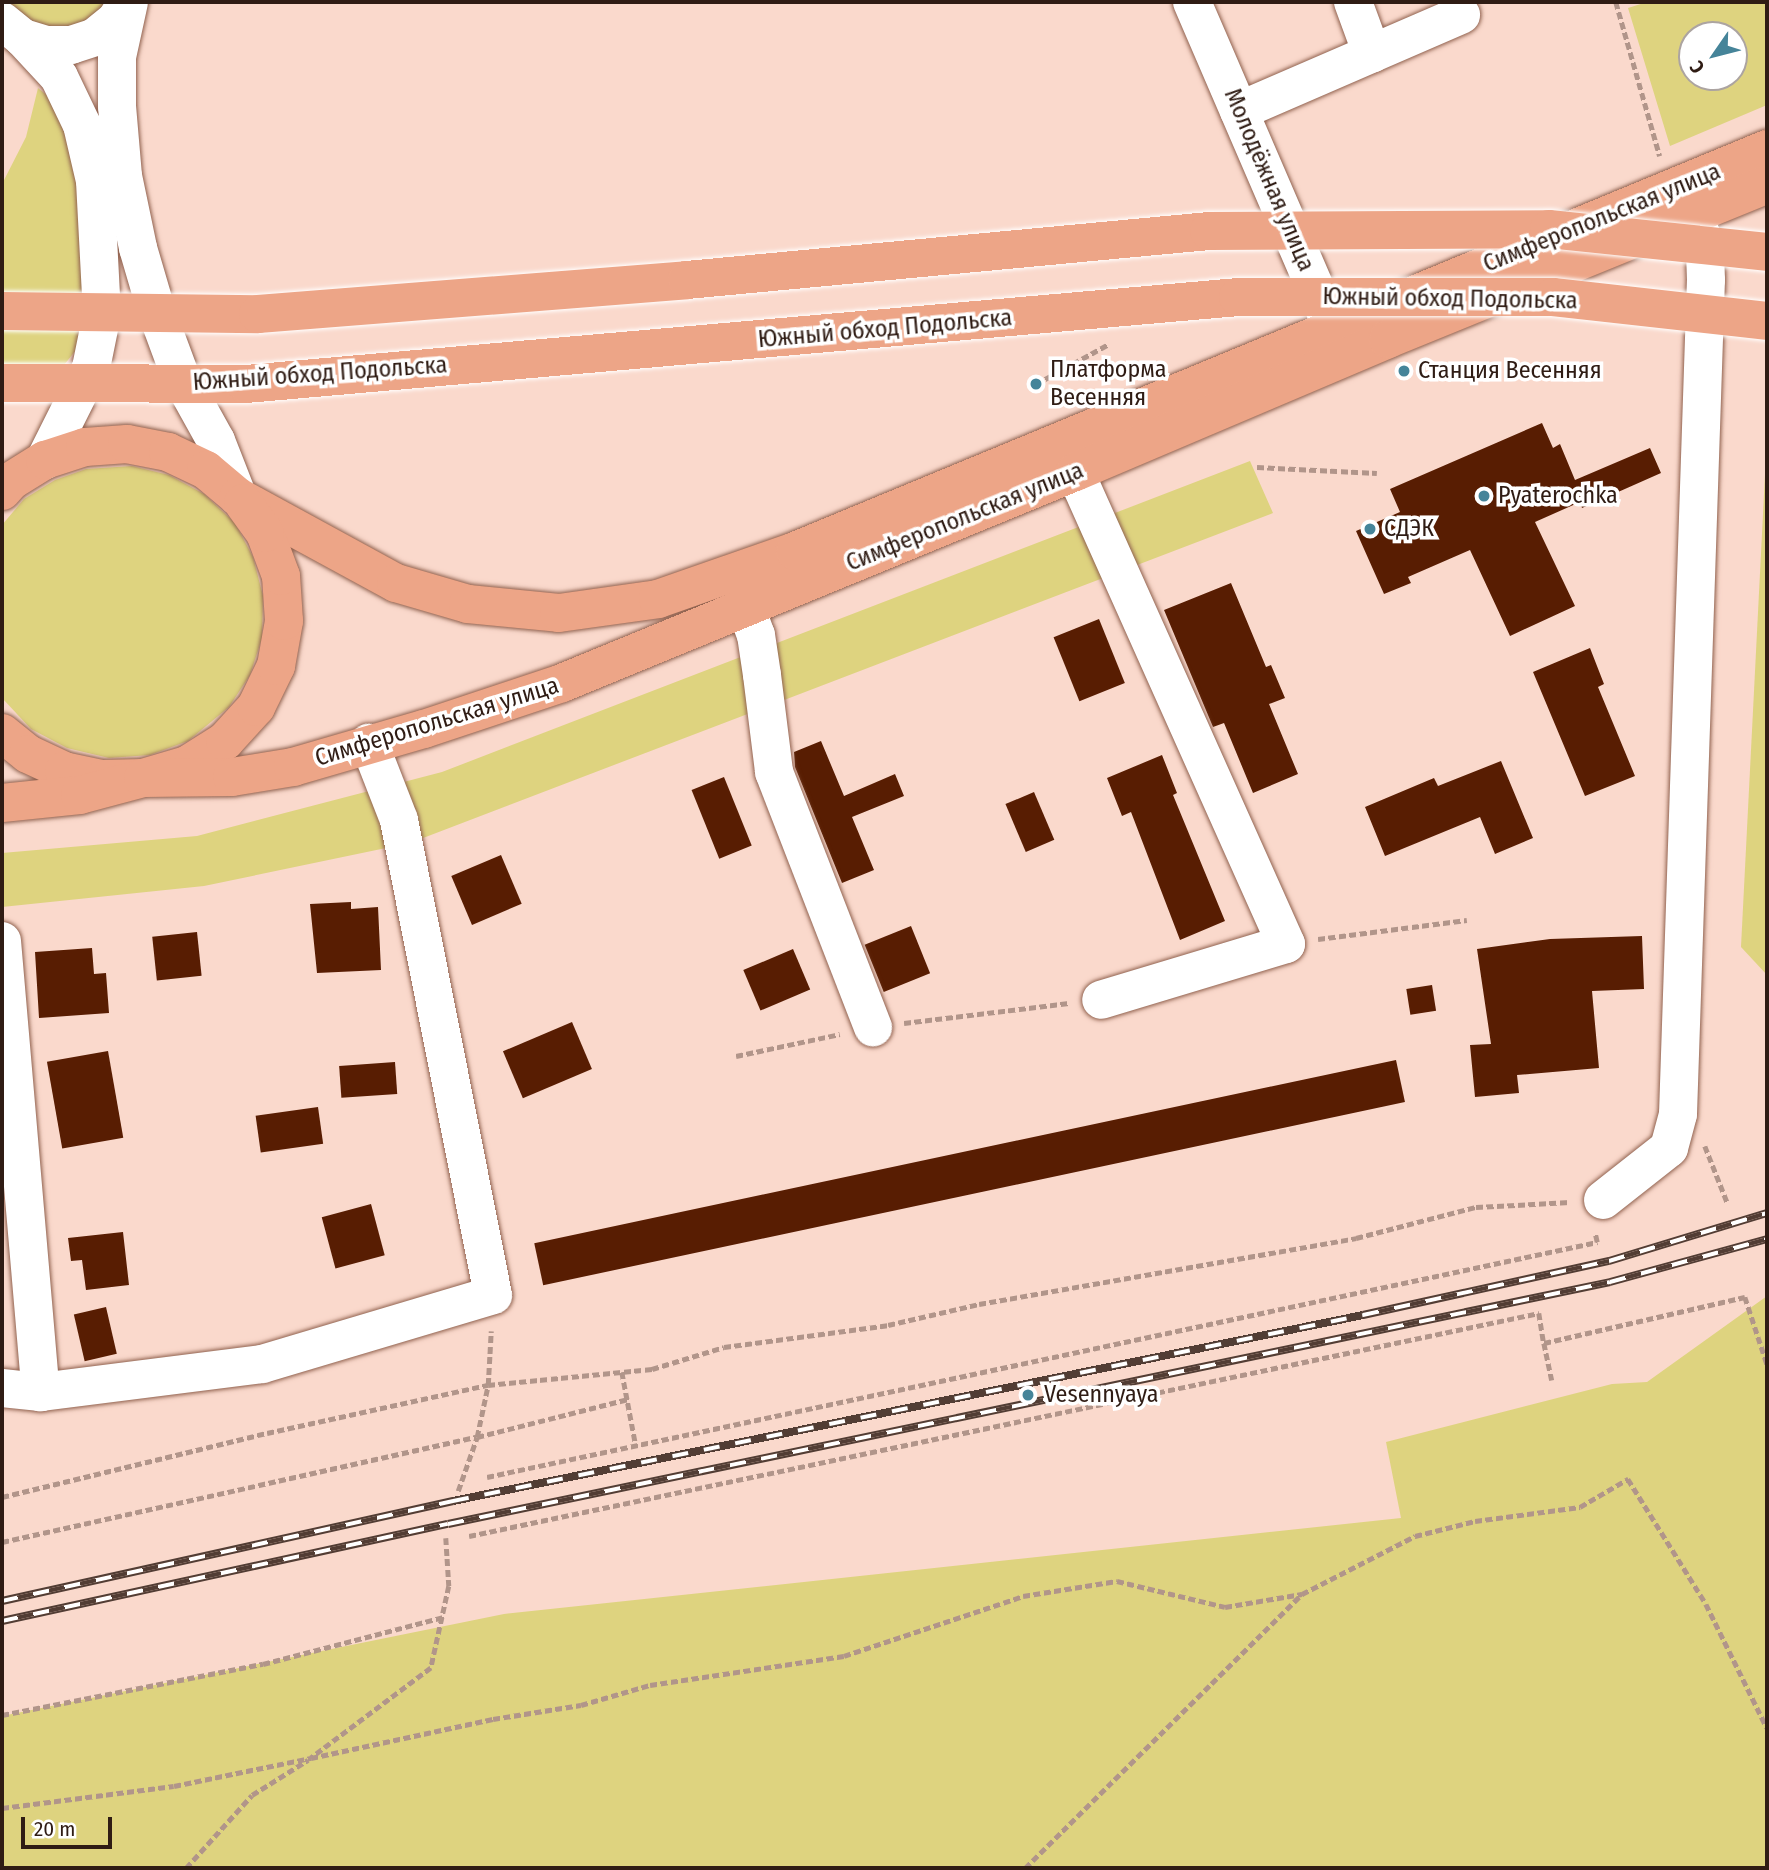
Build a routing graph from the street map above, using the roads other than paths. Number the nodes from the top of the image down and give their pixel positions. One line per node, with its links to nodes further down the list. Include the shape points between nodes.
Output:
1 (128, 2): 5 (street, via 116,20 95,37 71,45 46,45); 20 (street, via 117,57 117,106 122,176 138,248 181,378 216,441)
2 (1192, 2): 7 (street, Молодёжная улица)
3 (1353, 2): 6 (street)
4 (1461, 15): 6 (street)
5 (13, 29): 17 (street, via 59,77 82,125 95,181 102,314 91,368)
6 (1372, 54): 7 (street)
7 (1239, 111): 14 (street, Молодёжная улица)
8 (1767, 149): 14 (main road, Симферопольская улица)
9 (1767, 184): 10 (main road, Симферопольская улица)
10 (1693, 216): 14 (main road, Симферопольская улица); 29 (street, via 1704,243 1706,280 1678,1114 1669,1148)
11 (1767, 252): 12 (main road, bridge, via 1549,229 1209,231 258,314)
12 (2, 311)
13 (1767, 321): 15 (main road, Южный обход Подольска, bridge, via 1553,297 1238,297 247,384)
14 (1339, 343): 18 (main road, Симферопольская улица); 20 (main road, Симферопольская улица, via 658,599 559,613 468,604 396,583)
15 (2, 383)
16 (2, 458): 17 (main road)
17 (45, 460): 19 (main road); 20 (main road, via 85,447 127,444 168,452 206,470)
18 (1075, 472): 21 (main road, Симферопольская улица); 27 (street, via 1286,944)
19 (2, 491)
20 (238, 497): 24 (main road, via 265,533 281,576 284,621 276,666 256,706 225,741 187,765)
21 (746, 608): 23 (main road, Симферопольская улица, via 562,683); 28 (street, via 756,635 774,772)
22 (2, 733): 24 (main road, via 28,754 64,771 103,779)
23 (369, 743): 24 (main road, Симферопольская улица, via 293,767 232,777); 31 (street, via 399,820 493,1295 262,1364)
24 (143, 778): 25 (main road, via 80,795)
25 (2, 803)
26 (2, 941): 31 (street)
27 (1101, 1000)
28 (873, 1027)
29 (1597, 1223)
30 (2, 1388): 31 (street)
31 (41, 1392)

